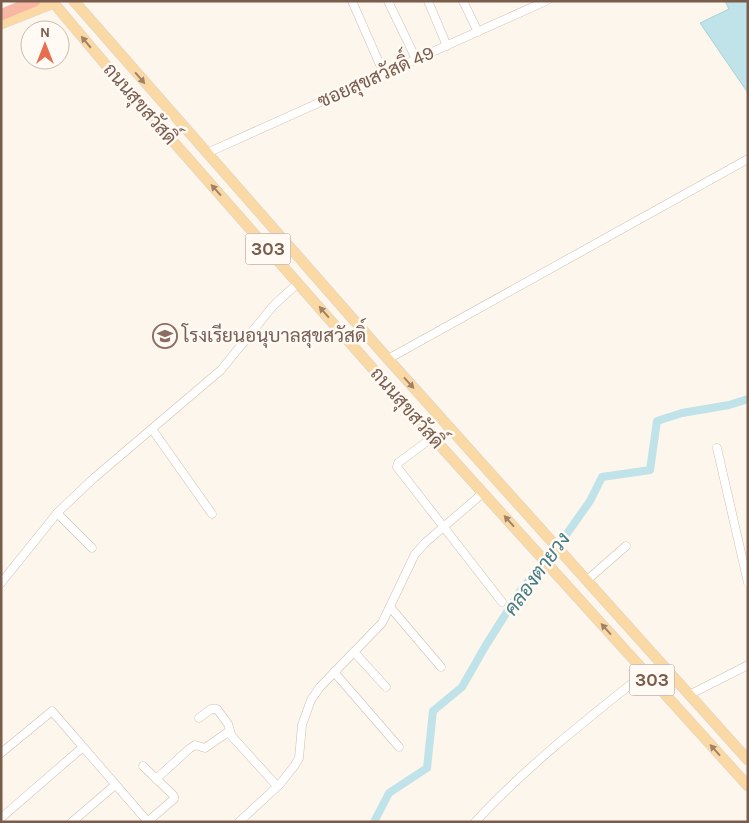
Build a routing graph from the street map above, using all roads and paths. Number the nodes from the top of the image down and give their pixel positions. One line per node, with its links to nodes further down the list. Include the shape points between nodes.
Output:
1 (35, 1): 9 (highway)
2 (74, 1): 15 (main road, ถนนสุขสวัสดิ์ / 303, one-way to 15)
3 (352, 1): 14 (street)
4 (388, 1): 13 (street)
5 (428, 1): 12 (street)
6 (463, 1): 11 (street)
7 (546, 1): 11 (street, ซอยสุขสวัสดิ์ 49)
8 (53, 2): 10 (main road); 17 (main road, ถนนสุขสวัสดิ์ / 303, one-way to 8)
9 (1, 15)
10 (1, 24)
11 (478, 32): 12 (street, ซอยสุขสวัสดิ์ 49)
12 (447, 46): 13 (street, ซอยสุขสวัสดิ์ 49)
13 (416, 60): 14 (street, ซอยสุขสวัสดิ์ 49)
14 (384, 74): 15 (street, ซอยสุขสวัสดิ์ 49)
15 (206, 154): 18 (main road, ถนนสุขสวัสดิ์ / 303)
16 (748, 159): 18 (street)
17 (298, 283): 19 (street, via 273,306 221,370); 20 (main road, ถนนสุขสวัสดิ์ / 303, one-way to 17)
18 (388, 359): 22 (main road, ถนนสุขสวัสดิ์ / 303, one-way to 22)
19 (152, 428): 24 (street); 25 (street)
20 (433, 437): 23 (main road, ถนนสุขสวัสดิ์ / 303); 26 (street, via 397,467)
21 (717, 448): 31 (street)
22 (497, 481): 23 (main road); 29 (main road, ถนนสุขสวัสดิ์ / 303)
23 (483, 493): 26 (street); 38 (main road, ถนนสุขสวัสดิ์ / 303, one-way to 23)
24 (57, 513): 28 (street); 30 (street)
25 (212, 514)
26 (443, 528): 32 (street); 33 (street, via 415,554)
27 (626, 546): 29 (street)
28 (92, 548)
29 (586, 580): 40 (main road, ถนนสุขสวัสดิ์ / 303)
30 (1, 583)
31 (748, 583)
32 (502, 602)
33 (390, 607): 34 (street, via 382,623); 36 (street)
34 (354, 652): 37 (street); 39 (street)
35 (748, 665): 40 (street)
36 (441, 667)
37 (334, 672): 44 (street); 50 (street, via 311,700 302,724 299,758)
38 (645, 672): 51 (main road, ถนนสุขสวัสดิ์ / 303, one-way to 38); 56 (street, via 539,758)
39 (386, 688)
40 (690, 696): 46 (main road, ถนนสุขสวัสดิ์ / 303)
41 (199, 718): 42 (street, via 211,709 217,709)
42 (231, 734): 48 (street, via 226,733 205,748 195,745); 50 (street)
43 (83, 747): 45 (street, via 52,711); 49 (street); 52 (street)
44 (399, 747)
45 (1, 753)
46 (748, 760)
47 (143, 766): 48 (street)
48 (156, 779): 53 (street, via 174,799)
49 (115, 785): 53 (street); 54 (street)
50 (277, 786): 55 (street)
51 (748, 786)
52 (1, 818)
53 (147, 821)
54 (72, 822)
55 (238, 822)
56 (475, 822)

